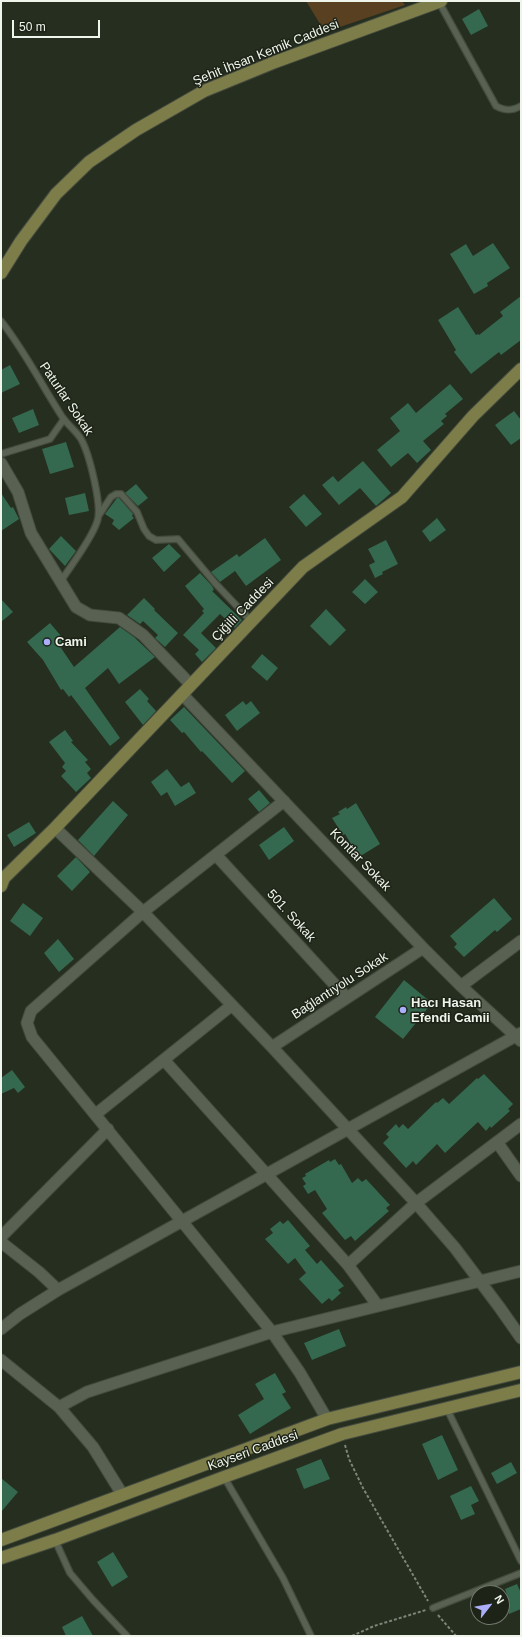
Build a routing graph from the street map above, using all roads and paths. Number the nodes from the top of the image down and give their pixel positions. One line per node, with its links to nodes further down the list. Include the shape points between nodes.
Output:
1 (440, 1): 2 (lane, via 496,106 510,110); 3 (main road, Şehit İhsan Kemik Caddesi, via 204,91 136,130 89,162 56,194)
2 (521, 106)
3 (1, 273)
4 (1, 321): 6 (lane, Paturlar Sokak)
5 (521, 369): 11 (main road, Çiğilli Caddesi, via 474,416 402,497 303,567)
6 (64, 419): 7 (lane, via 50,439); 9 (lane, Paturlar Sokak, via 81,439 86,450)
7 (1, 454)
8 (1, 463): 10 (street, Kontlar Sokak, via 18,492 32,533)
9 (99, 514): 10 (lane, via 91,535); 11 (lane, via 111,497 121,494 137,512 149,536 156,540 178,539 183,542)
10 (61, 581): 12 (street, Kontlar Sokak, via 76,607 90,616 120,618 143,635)
11 (251, 621): 12 (main road, Çiğilli Caddesi)
12 (186, 690): 13 (street, Kontlar Sokak); 14 (main road, Çiğilli Caddesi)
13 (284, 801): 15 (street); 19 (street, Kontlar Sokak)
14 (54, 828): 16 (main road, Çiğilli Caddesi); 17 (street)
15 (216, 854): 17 (street); 21 (street, 501. Sokak)
16 (2, 880)
17 (143, 912): 22 (street); 26 (street, via 31,1011 28,1019 28,1028 32,1036)
18 (521, 941): 20 (street)
19 (423, 948): 20 (street, Kontlar Sokak); 21 (street, Bağlantıyolu Sokak)
20 (461, 986): 23 (street, Kontlar Sokak)
21 (346, 997): 24 (street, Bağlantıyolu Sokak)
22 (232, 1005): 24 (street); 25 (street)
23 (519, 1037): 29 (street)
24 (272, 1048): 29 (street)
25 (164, 1060): 26 (street); 31 (street)
26 (96, 1114): 28 (street)
27 (521, 1124): 30 (street)
28 (108, 1129): 34 (street); 35 (street)
29 (348, 1130): 31 (street); 33 (street)
30 (497, 1142): 32 (street); 33 (street)
31 (268, 1174): 34 (street); 37 (street)
32 (521, 1176)
33 (416, 1203): 37 (street); 39 (street)
34 (183, 1220): 40 (street); 43 (street)
35 (1, 1237)
36 (1, 1242): 40 (street)
37 (348, 1265): 41 (street)
38 (521, 1271): 39 (street)
39 (480, 1282): 41 (street); 44 (street)
40 (58, 1290): 42 (street)
41 (378, 1306): 43 (street)
42 (1, 1329)
43 (272, 1332): 48 (street, via 87,1392); 50 (street, via 300,1372)
44 (521, 1338)
45 (1, 1360): 48 (street)
46 (521, 1372): 50 (main road, Kayseri Caddesi)
47 (521, 1390): 49 (main road, Kayseri Caddesi)
48 (59, 1407): 53 (street, via 92,1447)
49 (447, 1409): 51 (main road, Kayseri Caddesi); 57 (lane)
50 (328, 1420): 53 (main road, Kayseri Caddesi)
51 (342, 1434): 52 (main road, Kayseri Caddesi); 59 (path, via 354,1470)
52 (224, 1477): 55 (main road, Kayseri Caddesi); 61 (lane, via 283,1578)
53 (122, 1494): 54 (main road, Kayseri Caddesi)
54 (1, 1540)
55 (55, 1540): 56 (main road, Kayseri Caddesi); 60 (lane, via 70,1573)
56 (1, 1558)
57 (521, 1561)
58 (521, 1573): 59 (lane)
59 (433, 1608): 62 (path, via 380,1624); 63 (path)
60 (127, 1636)
61 (311, 1636)
62 (352, 1636)
63 (456, 1636)

